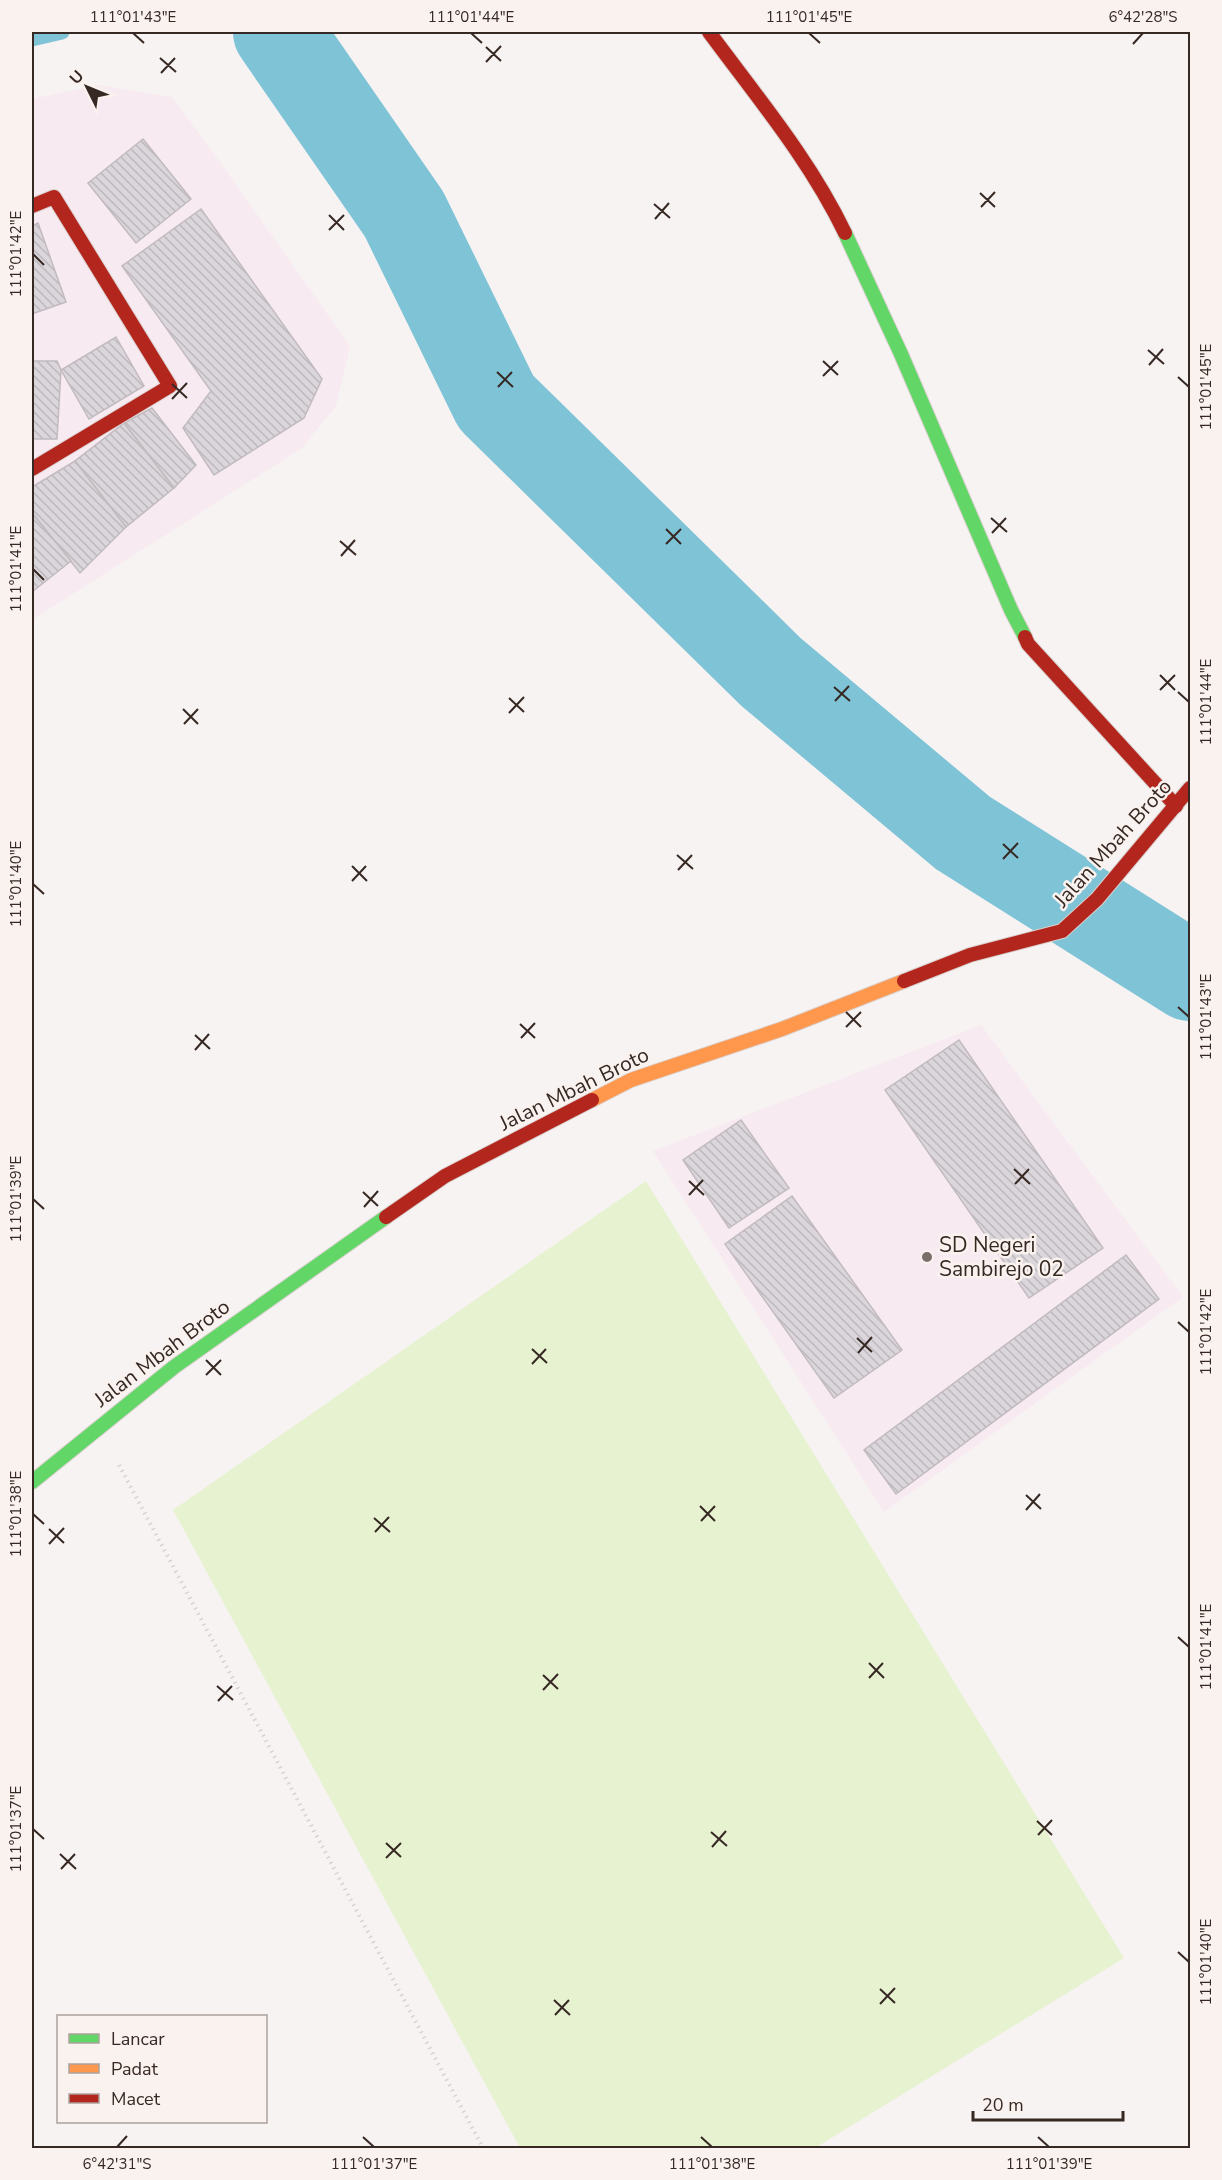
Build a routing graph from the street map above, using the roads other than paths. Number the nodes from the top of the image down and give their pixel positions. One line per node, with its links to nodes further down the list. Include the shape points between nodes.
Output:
1 (709, 32): 5 (main road, via 804,160 831,204 1028,644)
2 (32, 206): 3 (main road, via 54,197 170,386)
3 (32, 469)
4 (1191, 788): 5 (main road, Jalan Mbah Broto)
5 (1176, 806): 6 (main road, Jalan Mbah Broto, via 1097,899 1062,931 970,956 782,1029 631,1080 445,1176 183,1360)
6 (32, 1482)

